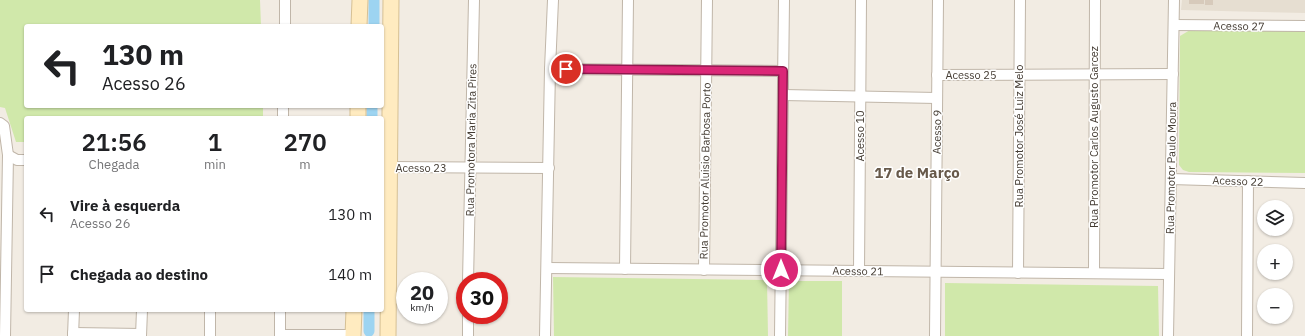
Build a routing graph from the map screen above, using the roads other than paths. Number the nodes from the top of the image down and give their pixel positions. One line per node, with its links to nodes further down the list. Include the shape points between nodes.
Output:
1 (285, 0): 14 (street)
2 (360, 0): 15 (street)
3 (391, 0): 32 (street)
4 (474, 0): 33 (street, Rua Promotora Maria Zita Pires)
5 (553, 0): 18 (street)
6 (628, 0): 19 (street)
7 (707, 0): 20 (street, Rua Promotor Aluisio Barbosa Porto)
8 (784, 0): 21 (street)
9 (861, 0): 27 (street, Acesso 10)
10 (938, 0): 25 (street, Acesso 9)
11 (1020, 0): 22 (street, Rua Promotor José Luiz Melo)
12 (1095, 0): 23 (street, Rua Promotor Carlos Augusto Garcez)
13 (1174, 0): 16 (street, Rua Promotor Paulo Moura)
14 (284, 24)
15 (359, 24)
16 (1174, 25): 17 (street, Acesso 27); 24 (street, Rua Promotor Paulo Moura)
17 (1305, 26)
18 (550, 69): 19 (street); 34 (street)
19 (628, 70): 20 (street); 39 (street)
20 (706, 70): 21 (street); 40 (street, Rua Promotor Aluisio Barbosa Porto)
21 (783, 71): 26 (street)
22 (1019, 74): 23 (street, Acesso 25); 25 (street, Acesso 25); 45 (street, Rua Promotor José Luiz Melo)
23 (1094, 74): 24 (street, Acesso 25); 46 (street, Rua Promotor Carlos Augusto Garcez)
24 (1172, 74): 35 (street, Rua Promotor Paulo Moura)
25 (937, 75): 28 (street, Acesso 9)
26 (783, 95): 27 (street); 41 (street)
27 (860, 96): 28 (street); 42 (street, Acesso 10)
28 (937, 98): 44 (street, Acesso 9)
29 (0, 123): 30 (street, via 4,126)
30 (8, 155): 31 (street, via 16,160); 57 (street)
31 (24, 160)
32 (389, 168): 33 (street, Acesso 23); 60 (street)
33 (470, 168): 34 (street, Acesso 23); 43 (street, Rua Promotora Maria Zita Pires)
34 (549, 168): 38 (street)
35 (1171, 179): 36 (street, Acesso 22); 47 (street, Rua Promotor Paulo Moura)
36 (1248, 181): 37 (street, Acesso 22); 66 (street)
37 (1305, 183)
38 (546, 268): 39 (street, Acesso 21); 62 (street)
39 (625, 269): 40 (street, Acesso 21)
40 (704, 270): 41 (street, Acesso 21)
41 (781, 270): 42 (street, Acesso 21); 63 (street)
42 (859, 271): 44 (street, Acesso 21)
43 (468, 272)
44 (936, 272): 45 (street, Acesso 21); 64 (street, Acesso 9)
45 (1018, 273): 46 (street, Acesso 21)
46 (1094, 273): 47 (street, Acesso 21)
47 (1169, 274): 65 (street, Rua Promotor Paulo Moura)
48 (74, 312): 54 (street)
49 (142, 312): 55 (street)
50 (210, 312): 58 (street)
51 (280, 312): 59 (street)
52 (354, 312): 56 (street)
53 (468, 324): 61 (street)
54 (73, 335): 55 (street)
55 (141, 335)
56 (353, 335): 59 (street)
57 (5, 336)
58 (210, 336)
59 (280, 336)
60 (388, 336)
61 (468, 336)
62 (545, 336)
63 (780, 336)
64 (935, 336)
65 (1168, 336)
66 (1247, 336)

